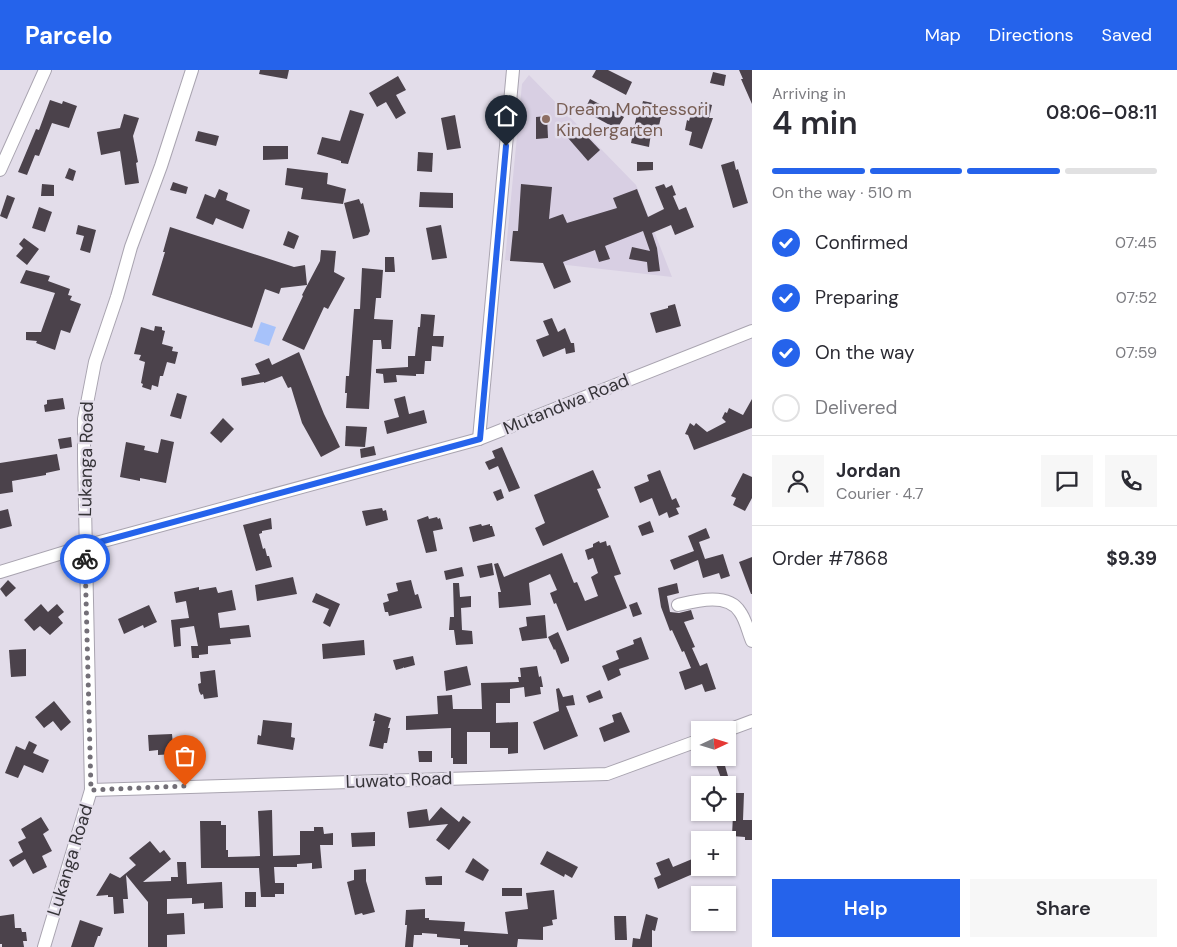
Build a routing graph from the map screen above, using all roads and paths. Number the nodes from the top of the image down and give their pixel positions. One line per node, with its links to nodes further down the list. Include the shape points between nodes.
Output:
1 (45, 70): 4 (street)
2 (192, 70): 7 (street, Lukanga Road, via 95,362 84,419)
3 (513, 70): 6 (street)
4 (0, 170)
5 (751, 333): 6 (street, Mutandwa Road)
6 (480, 439): 7 (street, Mutandwa Road)
7 (85, 546): 8 (street, Mutandwa Road); 14 (street, Lukanga Road)
8 (0, 572)
9 (678, 605): 10 (street, via 718,600 734,606 740,612)
10 (752, 641)
11 (752, 721): 12 (street)
12 (736, 727)
13 (691, 743): 14 (street, Luwato Road, via 607,774)
14 (91, 790): 15 (street, Lukanga Road)
15 (44, 947)

